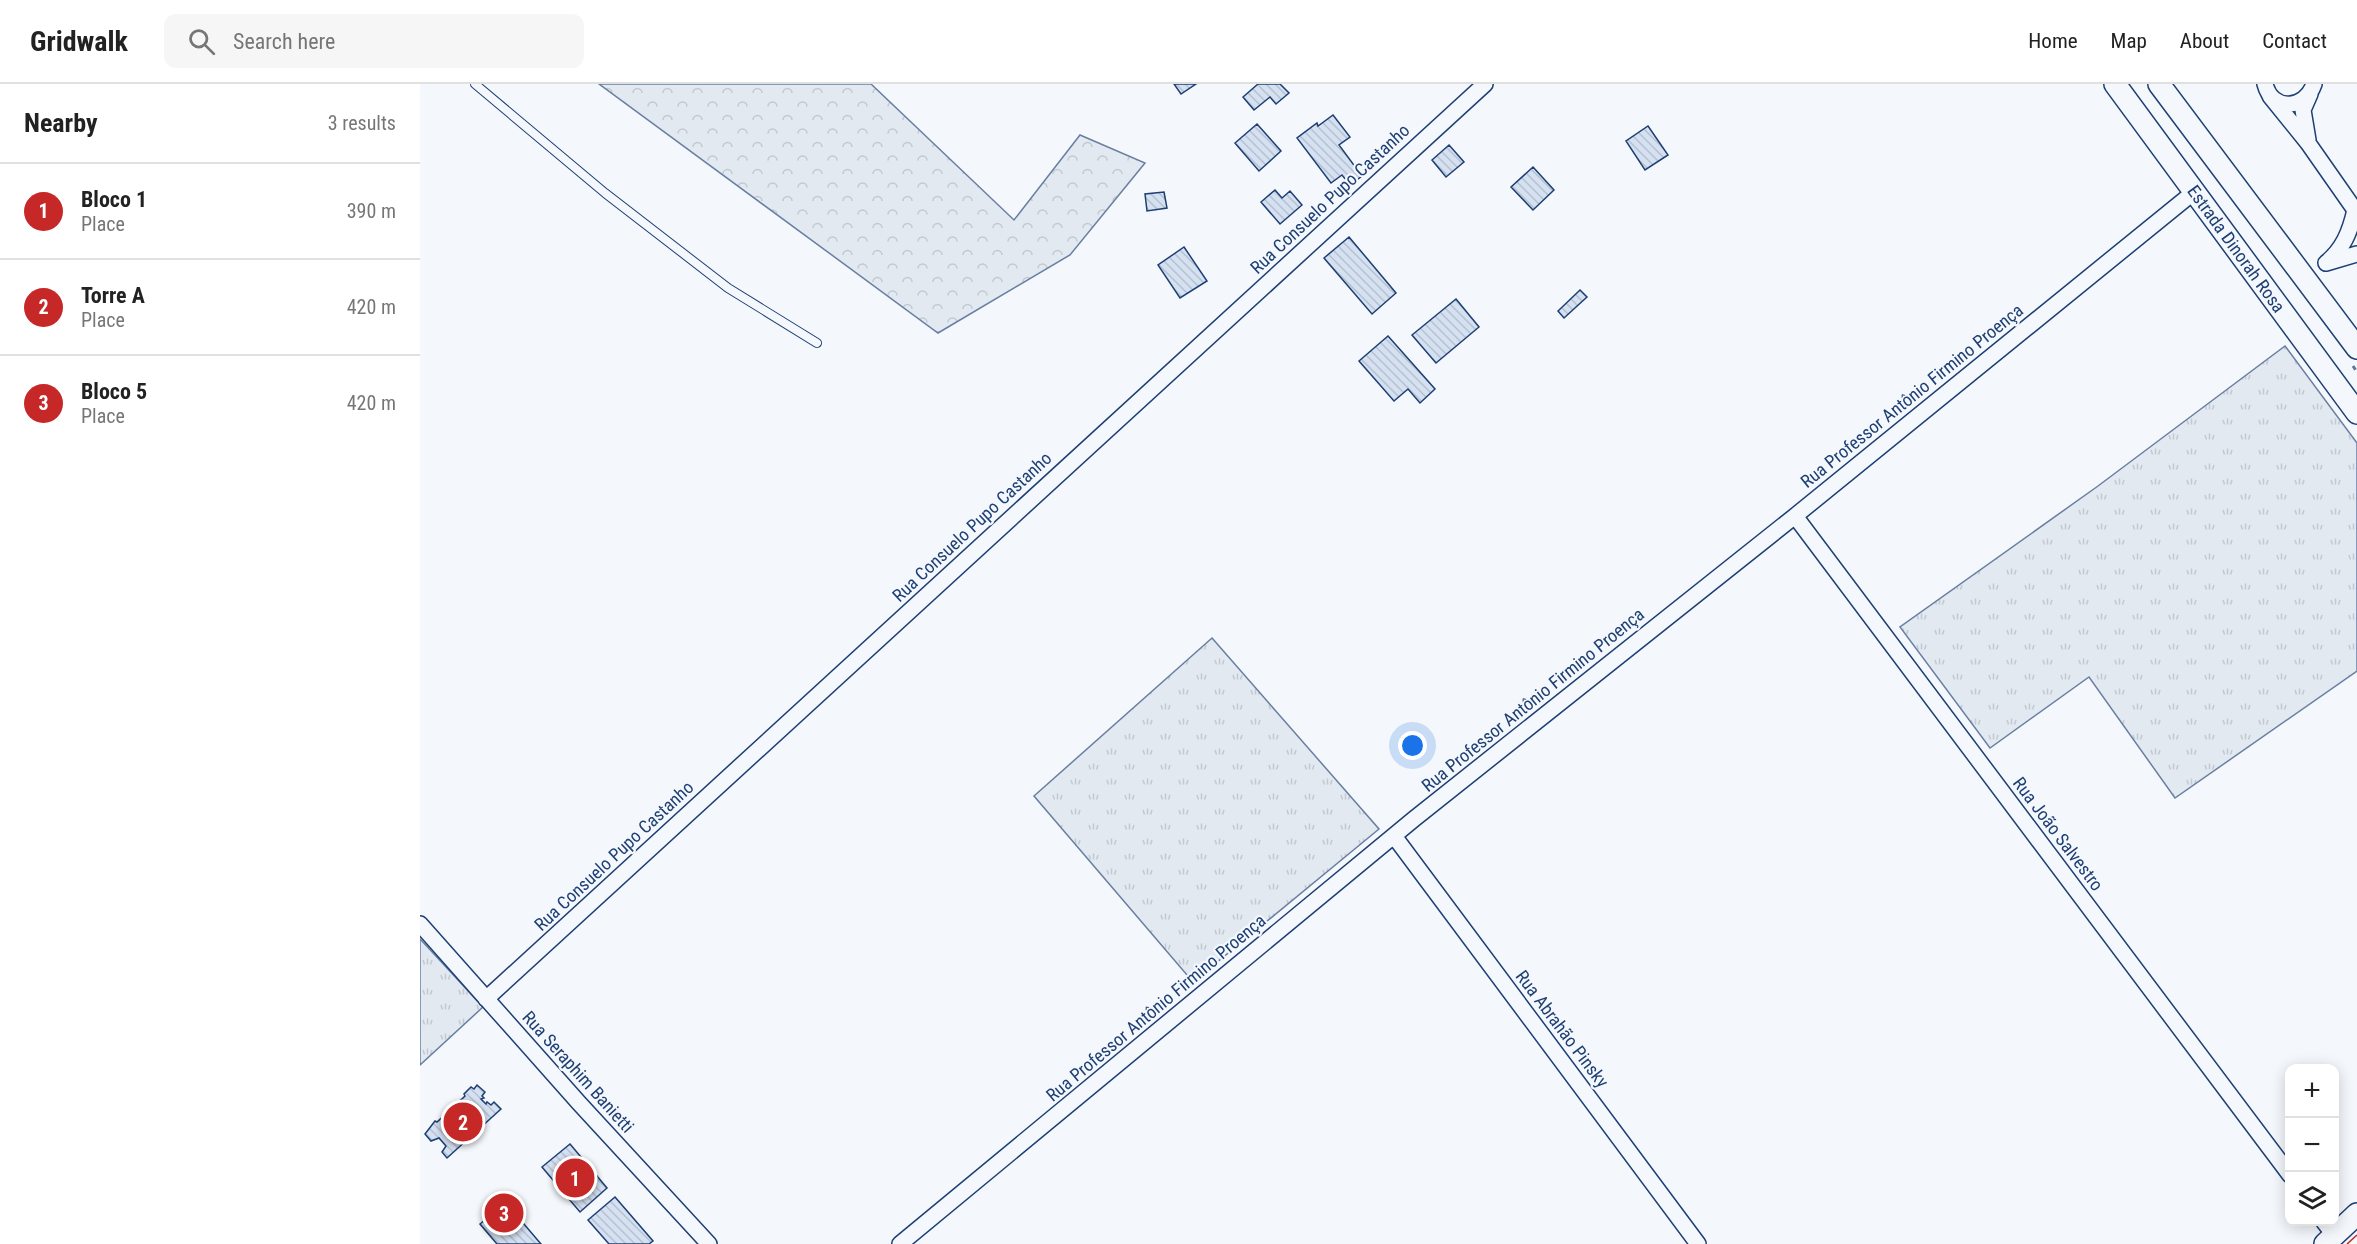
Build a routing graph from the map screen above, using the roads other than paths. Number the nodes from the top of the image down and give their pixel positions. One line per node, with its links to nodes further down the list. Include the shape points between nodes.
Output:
1 (476, 84): 11 (lane, via 605,193 719,281)
2 (1485, 84): 17 (street, Rua Consuelo Pupo Castanho)
3 (2115, 84): 8 (main road, Estrada Dinorah Rosa)
4 (2159, 84): 12 (main road, Estrada Dinorah Rosa)
5 (2316, 87): 6 (street, via 2305,99 2287,105 2277,102); 7 (street, via 2303,110)
6 (2266, 88): 7 (street)
7 (2308, 143): 9 (street)
8 (2194, 192): 13 (main road, Estrada Dinorah Rosa); 14 (street, Rua Professor Antônio Firmino Proença)
9 (2356, 212): 10 (street, via 2350,232 2337,254 2326,263)
10 (2357, 255)
11 (817, 343)
12 (2357, 348)
13 (2357, 413)
14 (1795, 516): 15 (street, Rua Professor Antônio Firmino Proença); 18 (street, Rua João Salvestro)
15 (1394, 836): 22 (street, Rua Professor Antônio Firmino Proença); 23 (street, Rua Abrahão Pinsky)
16 (420, 924): 17 (street, Rua Seraphim Banietti)
17 (486, 999): 21 (street, Rua Seraphim Banietti)
18 (2287, 1172)
19 (2357, 1214): 20 (main road)
20 (2328, 1234)
21 (708, 1244)
22 (900, 1244)
23 (1698, 1244)

